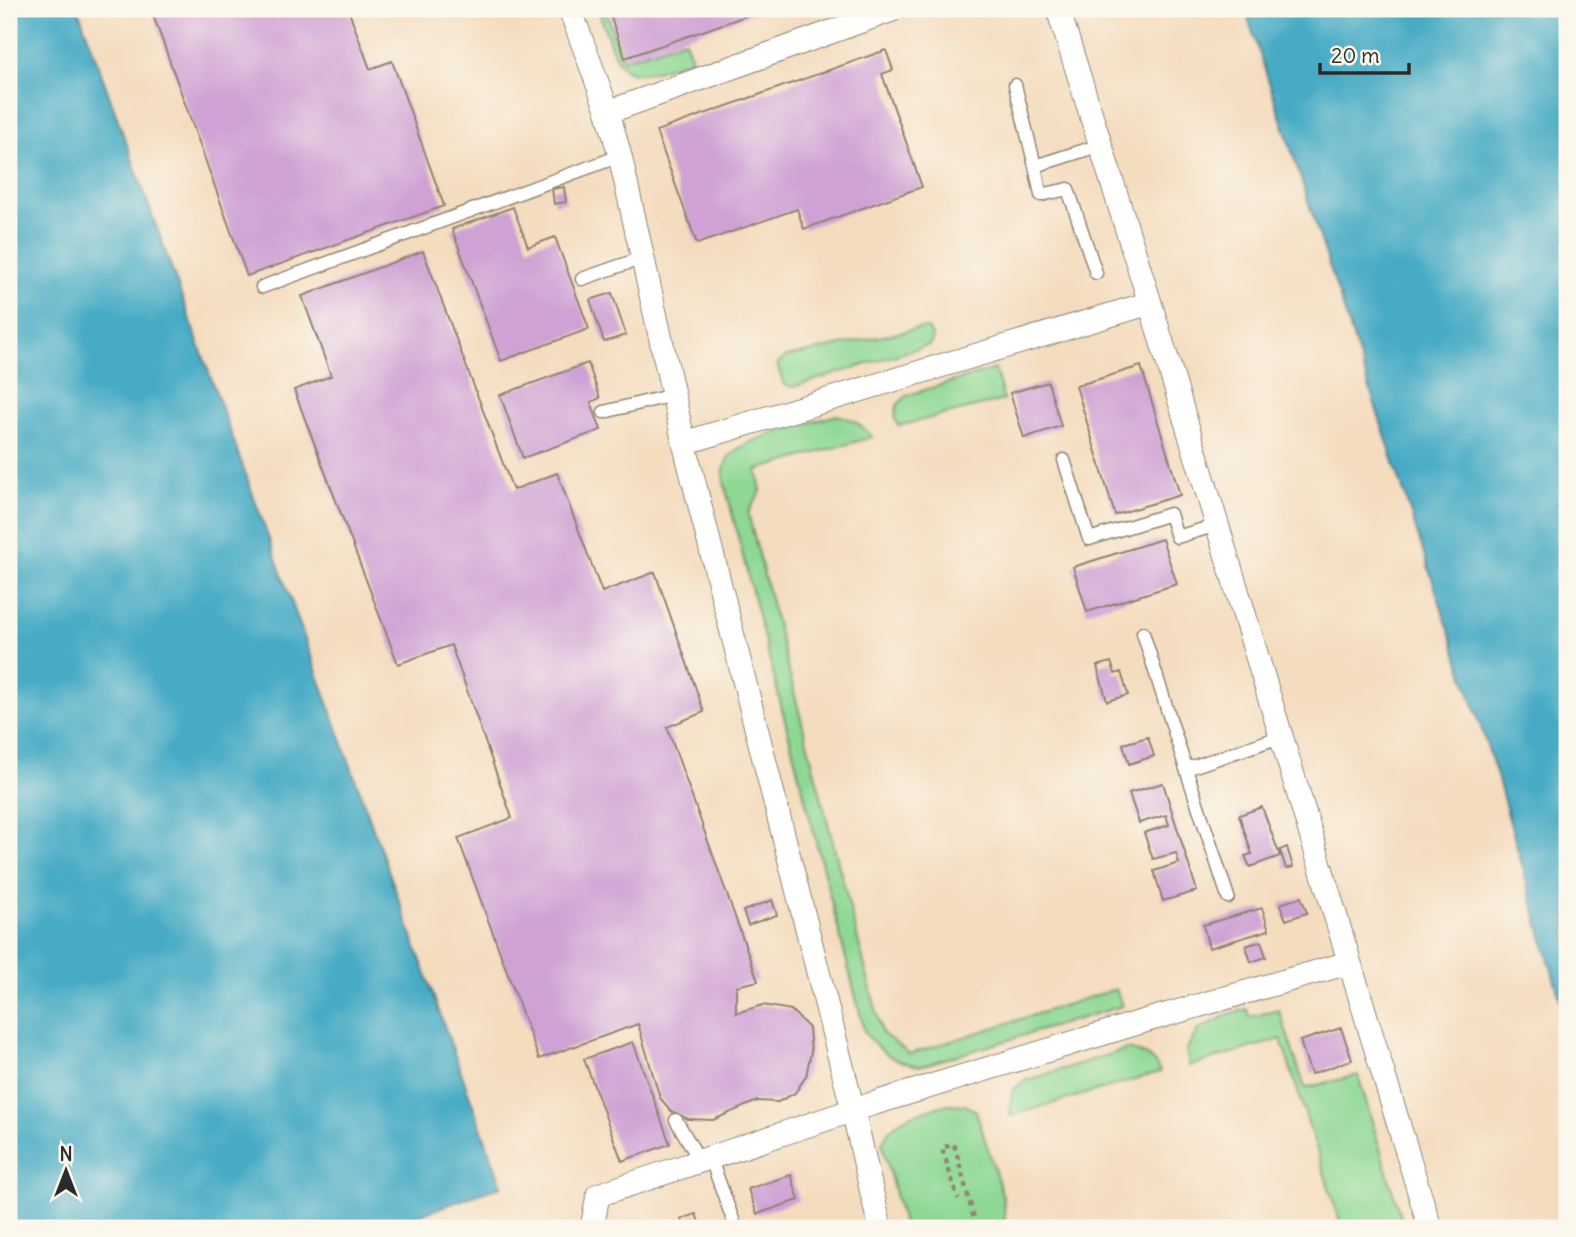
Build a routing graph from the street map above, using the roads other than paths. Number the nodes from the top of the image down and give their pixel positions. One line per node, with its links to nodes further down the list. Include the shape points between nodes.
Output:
1 (570, 9): 5 (street)
2 (895, 9): 5 (street)
3 (1058, 9): 6 (street)
4 (1015, 85): 8 (lane)
5 (608, 112): 7 (street)
6 (1101, 145): 8 (lane); 13 (street)
7 (620, 156): 9 (street); 12 (lane)
8 (1035, 166): 10 (lane, via 1041,195 1068,189)
9 (642, 258): 11 (lane); 14 (street)
10 (1096, 273)
11 (582, 279)
12 (262, 287)
13 (1150, 303): 16 (street); 18 (street)
14 (673, 395): 15 (lane); 16 (street)
15 (604, 412)
16 (684, 443): 24 (street)
17 (1064, 460): 18 (lane, via 1089,539 1170,514 1177,537)
18 (1217, 525): 20 (street)
19 (1143, 633): 21 (lane)
20 (1280, 737): 21 (lane); 23 (street)
21 (1186, 769): 22 (lane)
22 (1228, 897)
23 (1348, 963): 24 (street); 30 (street)
24 (853, 1110): 26 (street); 29 (street)
25 (676, 1120): 26 (lane)
26 (705, 1159): 27 (street, via 598,1195); 28 (lane)
27 (592, 1228)
28 (736, 1228)
29 (880, 1228)
30 (1430, 1228)

